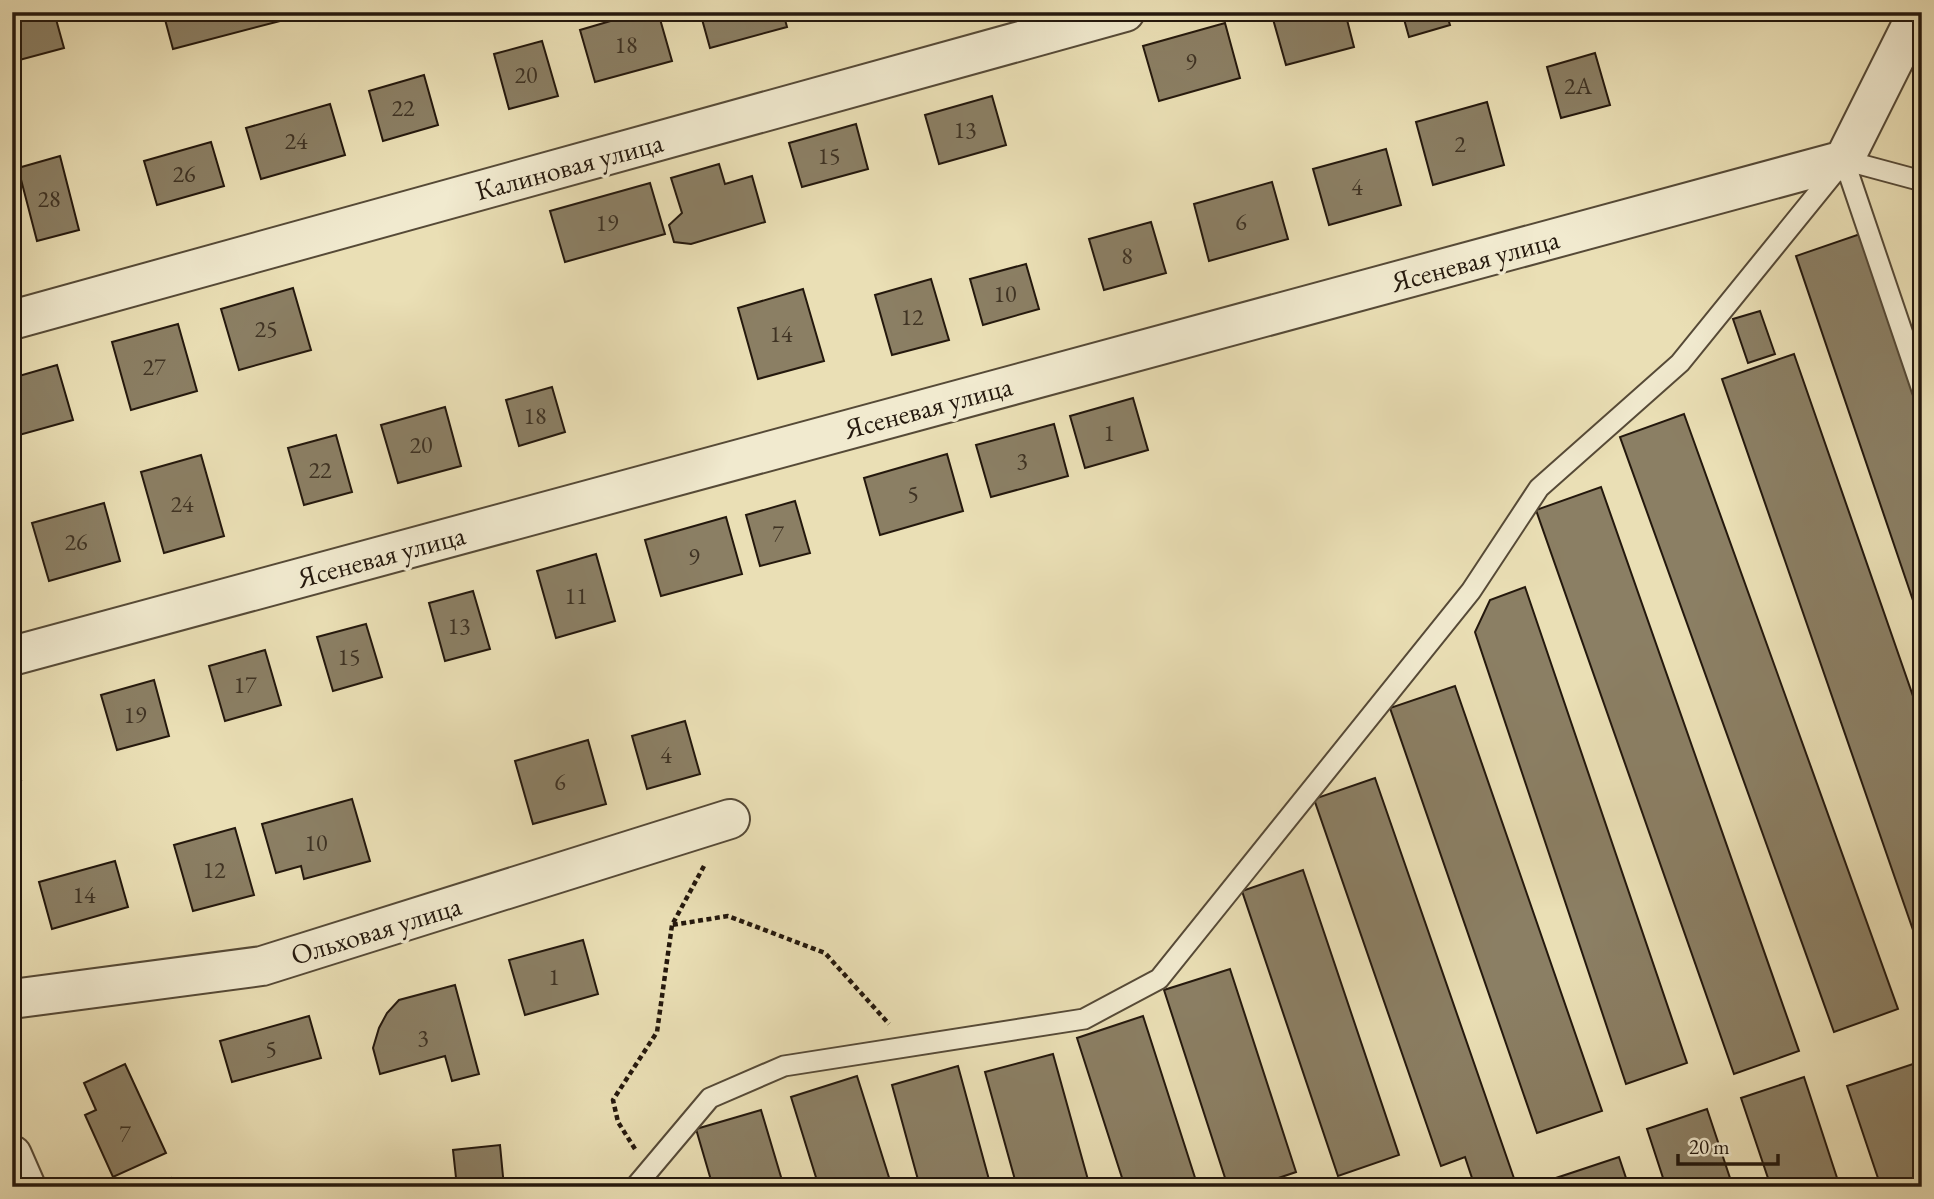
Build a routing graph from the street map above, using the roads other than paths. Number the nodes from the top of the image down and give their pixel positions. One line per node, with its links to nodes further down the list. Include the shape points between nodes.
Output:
1 (1125, 12): 5 (street, Калиновая улица)
2 (1918, 12): 3 (street)
3 (1844, 160): 4 (lane); 6 (lane); 7 (street, Ясеневая улица); 12 (lane, via 1680,363 1539,488 1471,591 1159,979 1084,1019 784,1066 710,1098)
4 (1922, 181)
5 (12, 320)
6 (1922, 390)
7 (12, 656)
8 (730, 819): 9 (street, Ольховая улица, via 262,966)
9 (12, 999)
10 (12, 1155): 11 (street)
11 (26, 1187)
12 (635, 1187)

